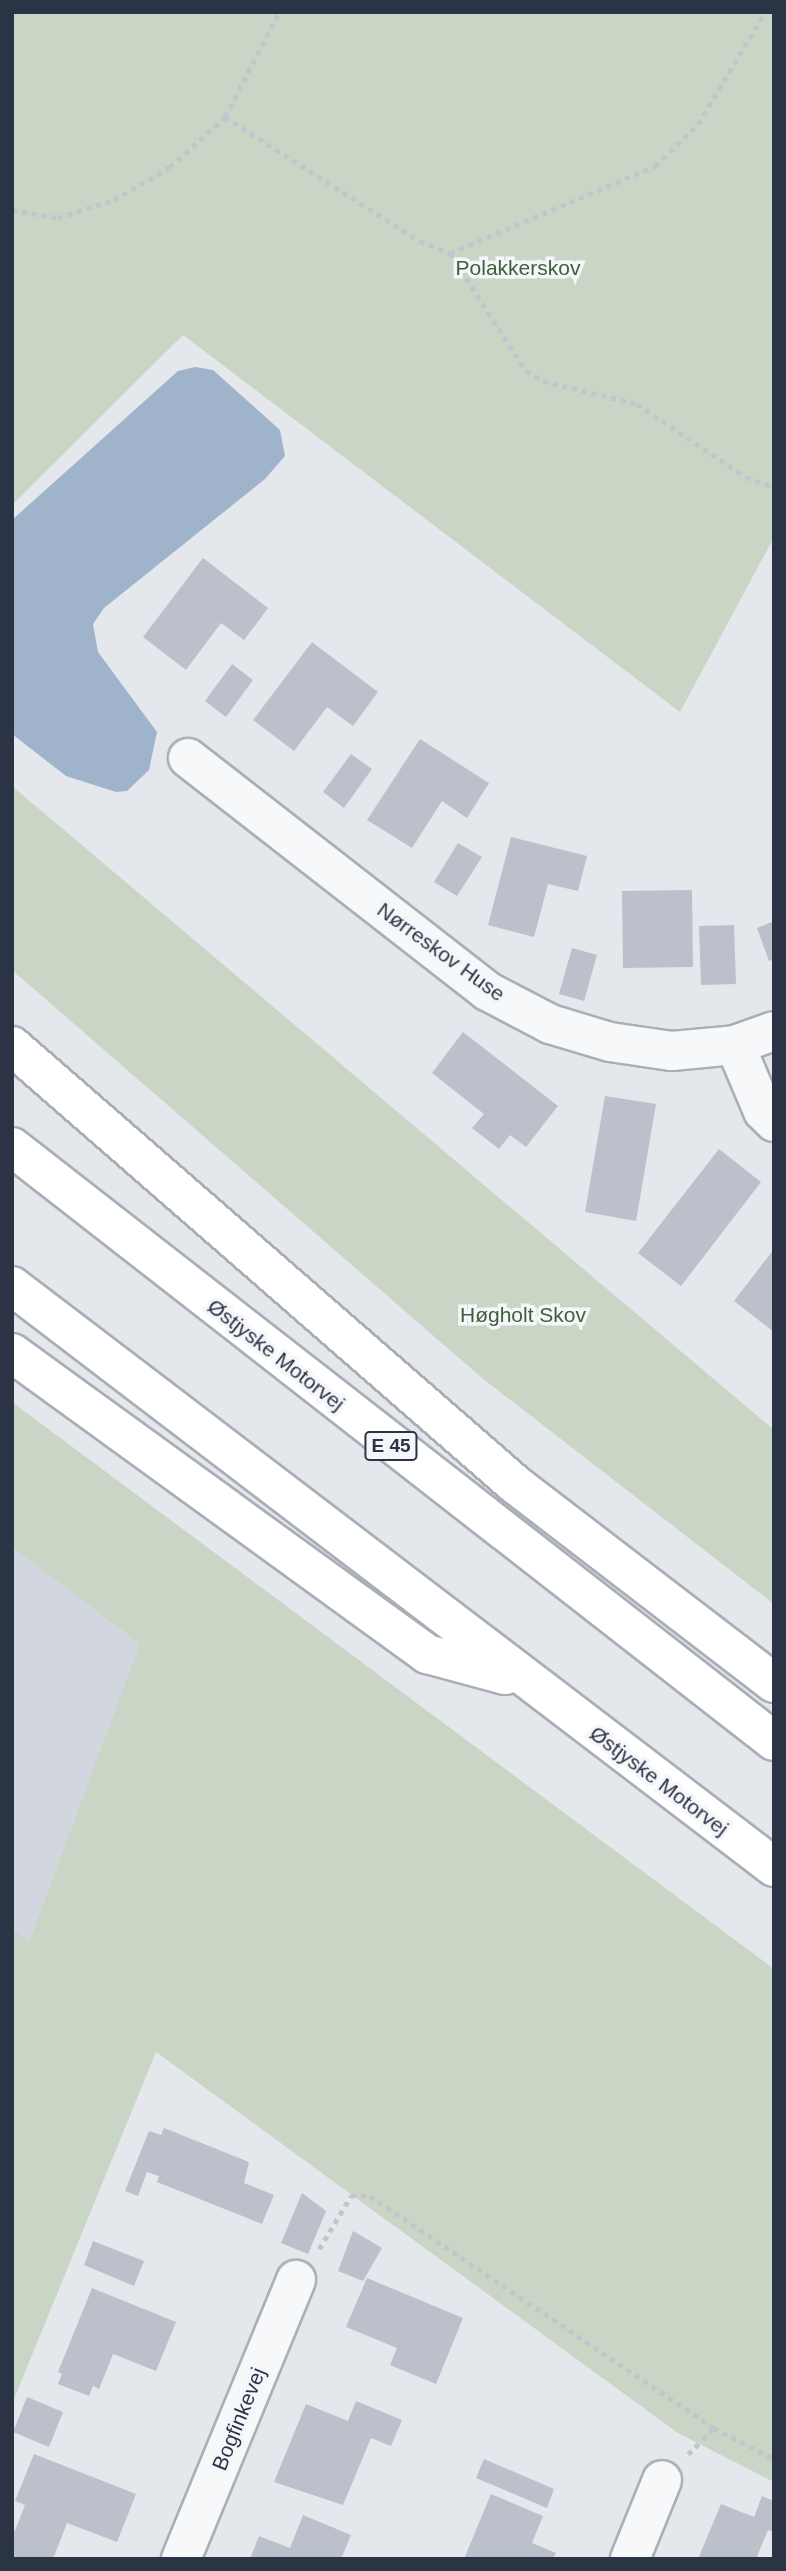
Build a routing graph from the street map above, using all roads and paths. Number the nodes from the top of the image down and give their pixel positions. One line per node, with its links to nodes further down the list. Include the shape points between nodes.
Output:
1 (279, 12): 3 (path)
2 (765, 12): 5 (path, via 698,124 655,166)
3 (225, 117): 4 (path, via 170,167 114,200 58,218); 5 (path, via 420,241)
4 (12, 210)
5 (450, 253): 6 (path, via 527,371 543,381 637,404 746,477)
6 (774, 486)
7 (188, 758): 9 (street, Nørreskov Huse, via 486,991 550,1024 610,1042 672,1051)
8 (774, 1031): 9 (street, Nørreskov Huse)
9 (735, 1045): 11 (street)
10 (12, 1046): 16 (highway, via 516,1485)
11 (774, 1122)
12 (12, 1147): 17 (highway, Østjyske Motorvej / E 45)
13 (12, 1286): 15 (highway, Østjyske Motorvej)
14 (12, 1353): 15 (highway, via 427,1654)
15 (522, 1679): 18 (highway, Østjyske Motorvej)
16 (774, 1683)
17 (774, 1741)
18 (774, 1867)
19 (296, 2280): 20 (path, via 340,2208 351,2196 370,2196 714,2428); 22 (street, Bogfinkevej)
20 (774, 2459)
21 (662, 2480): 23 (street)
22 (181, 2559)
23 (629, 2559)

